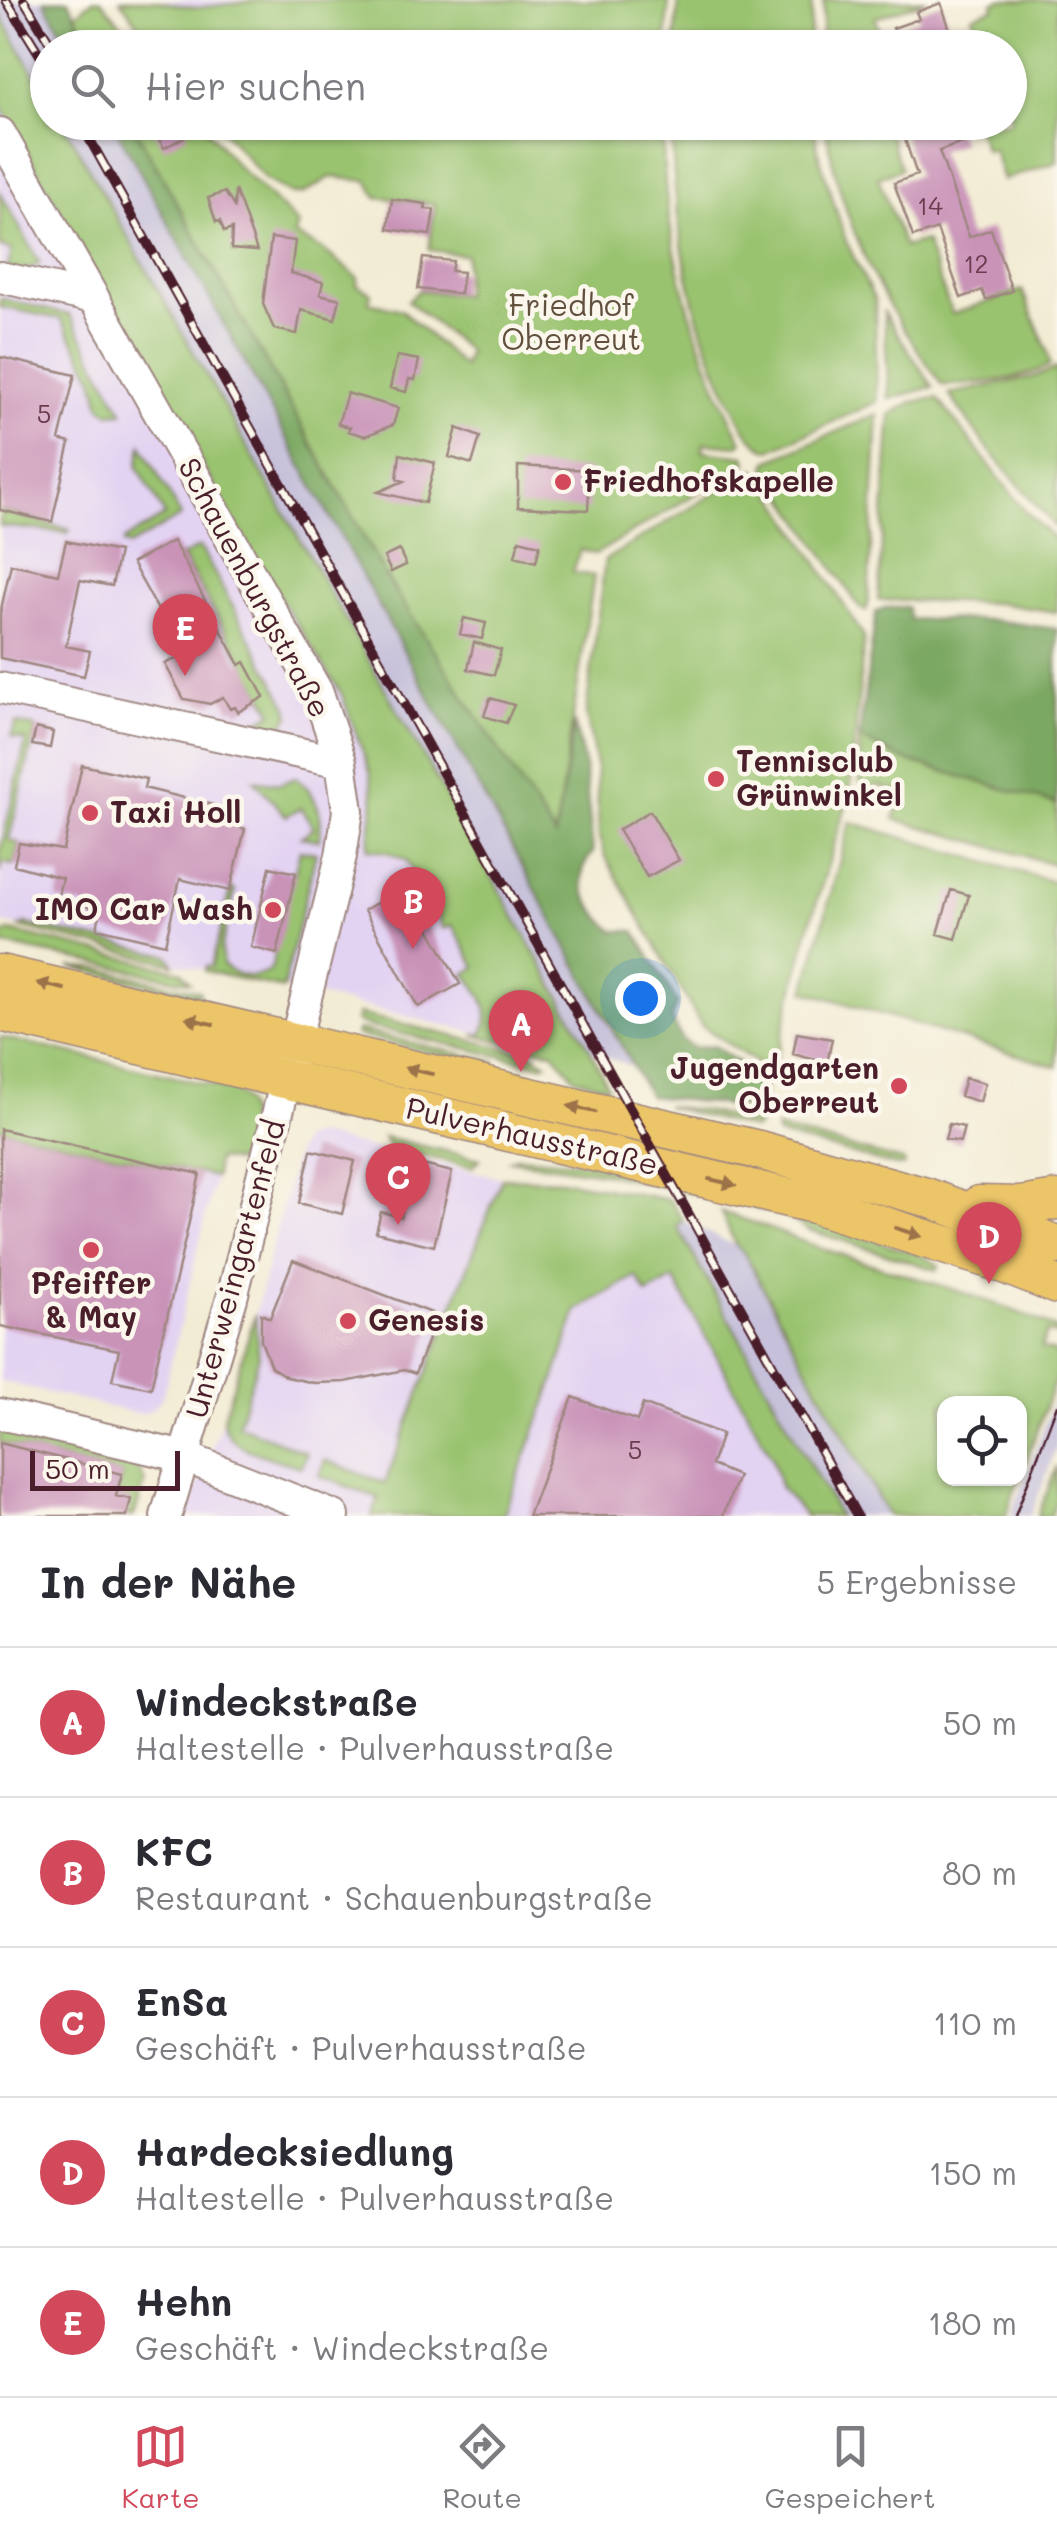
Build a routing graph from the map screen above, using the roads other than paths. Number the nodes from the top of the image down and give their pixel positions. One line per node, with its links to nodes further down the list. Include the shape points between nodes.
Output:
1 (0, 133): 3 (street, Schauenburgstraße)
2 (0, 277): 3 (street)
3 (94, 298): 5 (street, Schauenburgstraße, via 318,693)
4 (0, 688): 5 (street)
5 (340, 762): 8 (street, Schauenburgstraße, via 346,824)
6 (0, 974): 8 (main road, Pulverhausstraße, one-way to 6)
7 (0, 1012): 9 (main road, Pulverhausstraße)
8 (296, 1041): 9 (street, Schauenburgstraße); 11 (main road, Pulverhausstraße, one-way to 8, via 759,1150)
9 (286, 1080): 13 (main road, Pulverhausstraße, one-way to 13, via 814,1204); 15 (street, Unterweingartenfeld)
10 (1057, 1200): 11 (main road)
11 (947, 1204): 12 (main road, Pulverhausstraße)
12 (1057, 1245)
13 (1057, 1285)
14 (0, 1414): 15 (street)
15 (184, 1457): 16 (street, Unterweingartenfeld); 17 (street)
16 (166, 1516)
17 (334, 1516)

